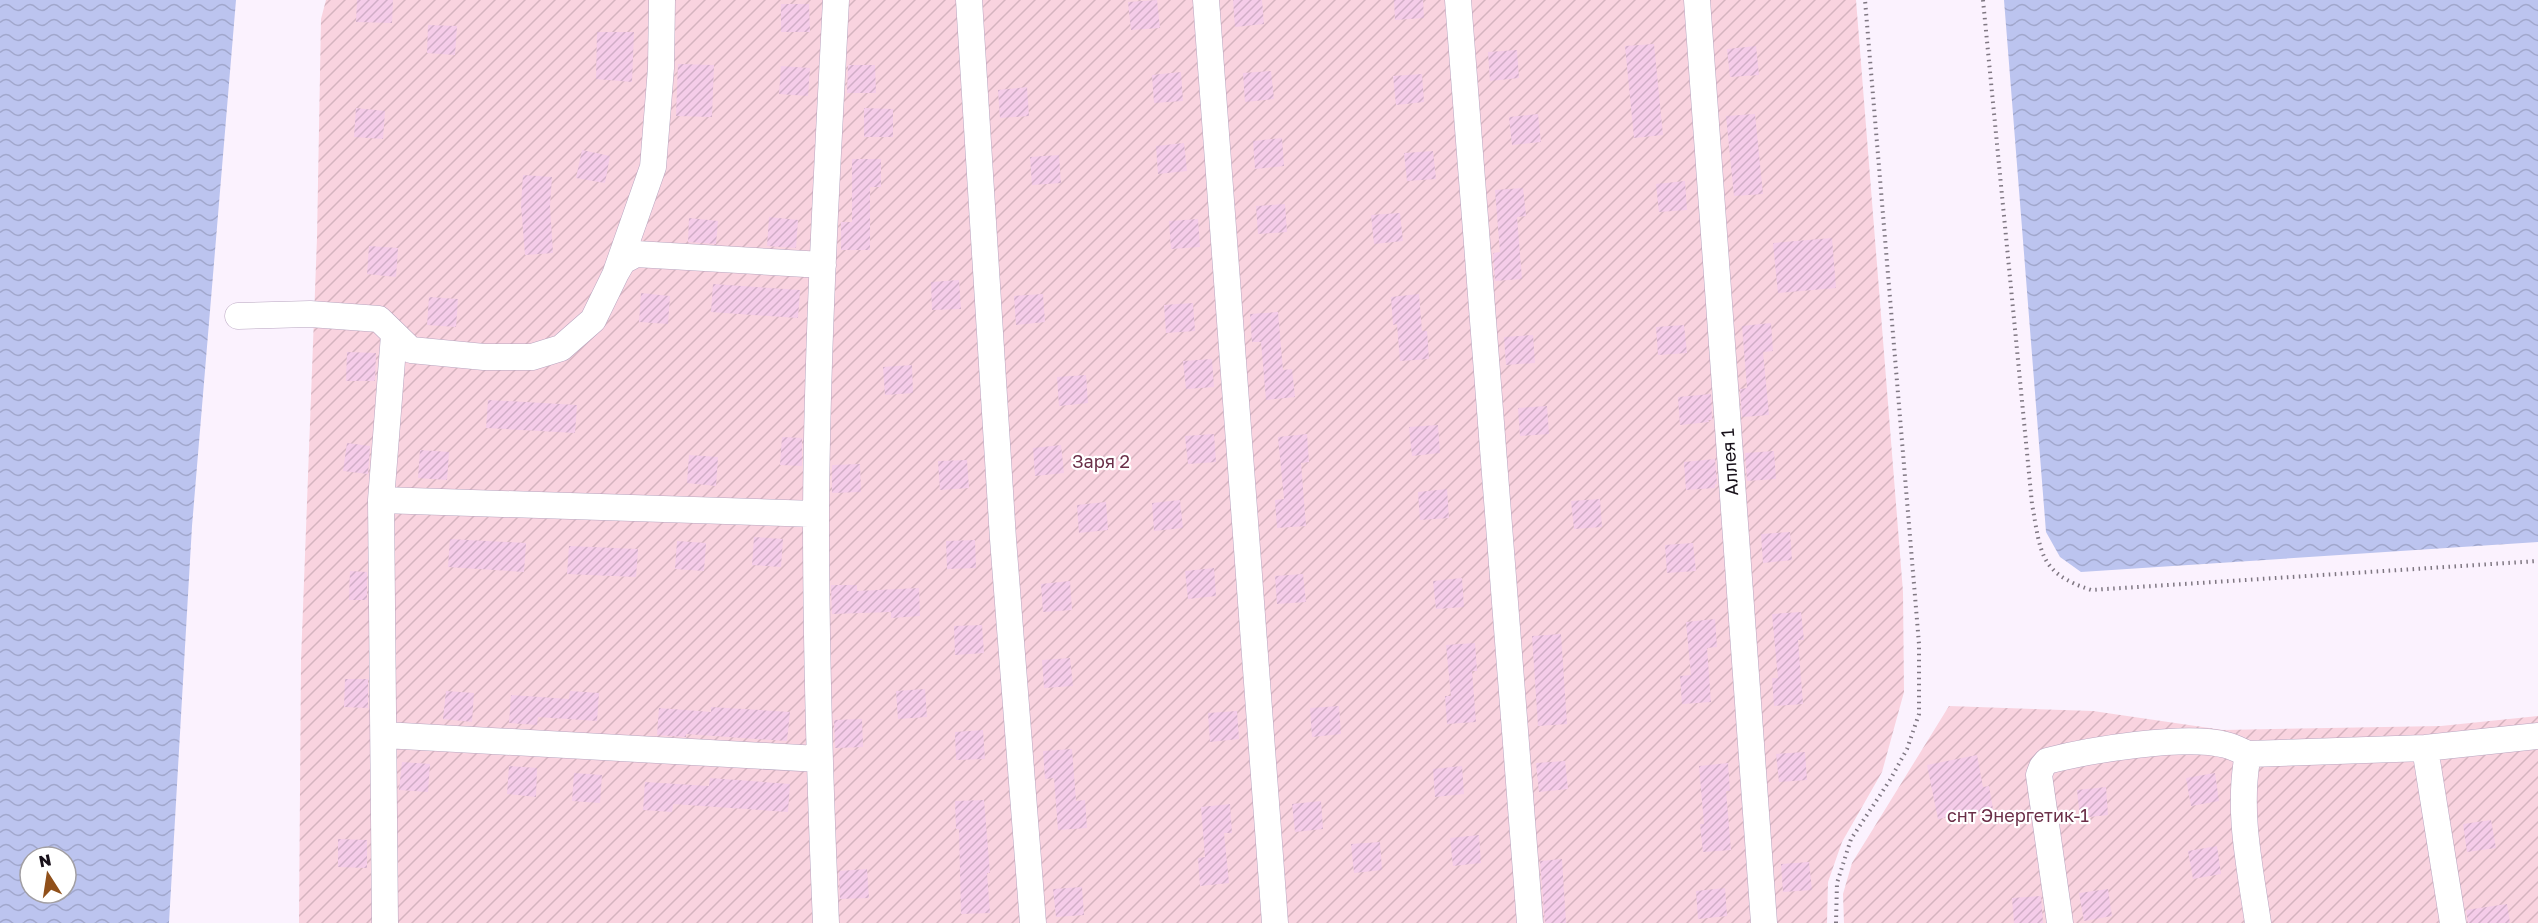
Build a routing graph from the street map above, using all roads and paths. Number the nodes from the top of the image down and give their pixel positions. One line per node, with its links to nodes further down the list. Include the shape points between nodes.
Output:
1 (662, 0): 10 (lane, via 653,167)
2 (836, 0): 9 (lane)
3 (969, 0): 23 (lane, via 1003,539)
4 (1206, 0): 24 (lane)
5 (1458, 0): 25 (lane)
6 (1696, 0): 26 (lane, Аллея 1)
7 (1864, 0): 27 (path, via 1920,644 1919,714 1907,749 1851,839 1837,883)
8 (1983, 0): 15 (path, via 2032,504 2041,551 2049,567 2067,583 2091,590)
9 (823, 265): 10 (lane, via 636,254 623,261); 14 (lane)
10 (615, 275): 12 (lane, via 593,320 561,348 532,357 411,350)
11 (238, 316): 12 (lane, via 310,314 380,319)
12 (394, 335): 13 (lane)
13 (381, 500): 14 (lane); 16 (lane)
14 (816, 514): 20 (lane)
15 (2538, 561)
16 (384, 735): 20 (lane); 21 (lane)
17 (2538, 736): 18 (lane)
18 (2425, 748): 19 (lane); 30 (lane)
19 (2248, 754): 28 (lane, via 2227,745 2197,741 2158,743 2047,761 2039,775); 29 (lane, via 2243,780 2243,822)
20 (819, 759): 22 (lane)
21 (385, 923)
22 (826, 923)
23 (1033, 923)
24 (1275, 923)
25 (1530, 923)
26 (1764, 923)
27 (1836, 923)
28 (2060, 923)
29 (2258, 923)
30 (2453, 923)

